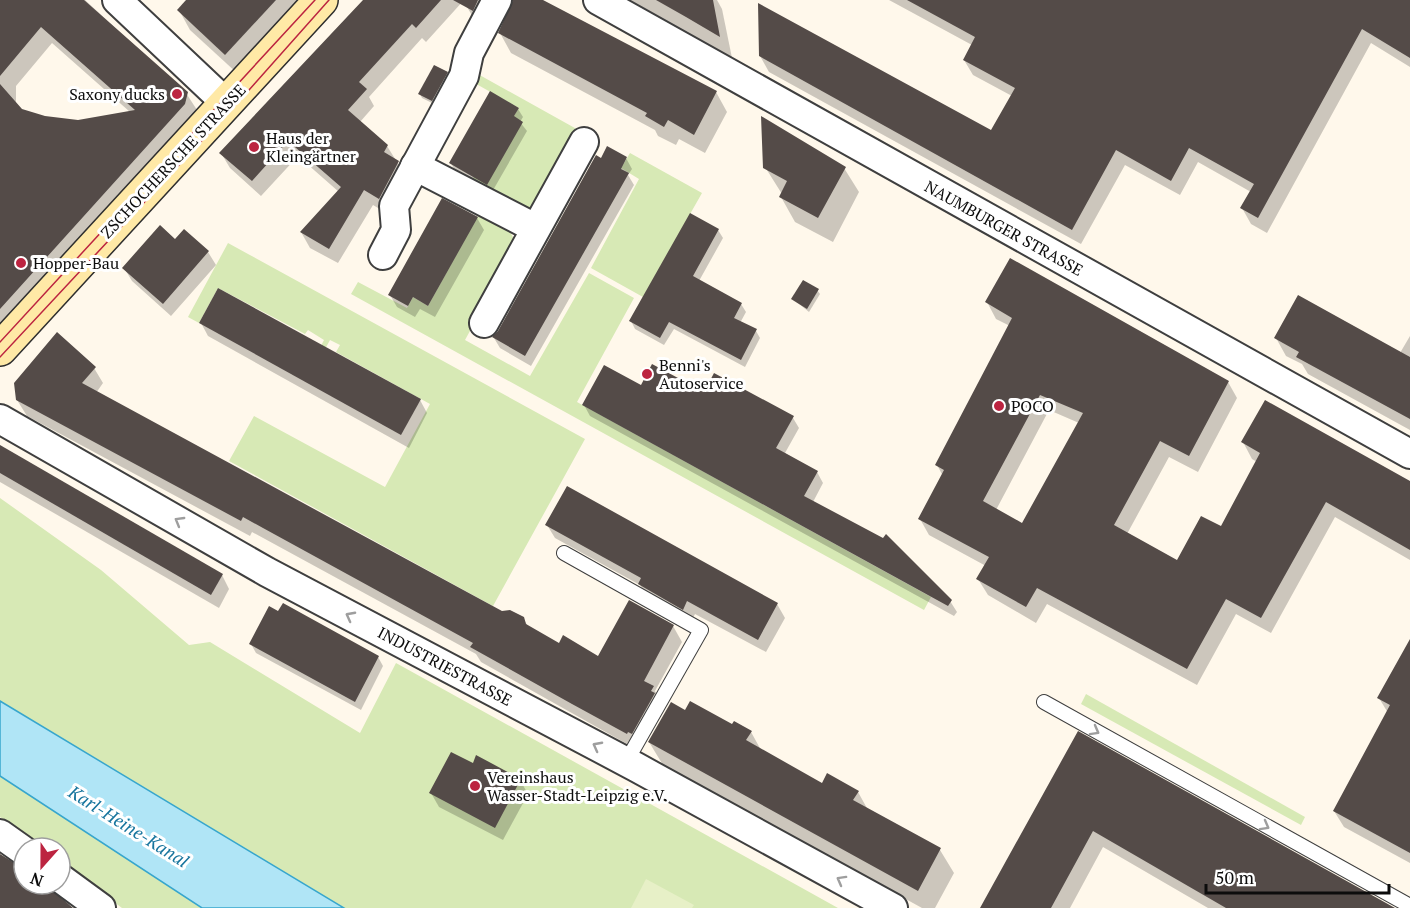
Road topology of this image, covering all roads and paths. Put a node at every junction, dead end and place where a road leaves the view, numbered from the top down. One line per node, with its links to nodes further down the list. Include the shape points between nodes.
1 (117, 0): 5 (street)
2 (321, 0): 5 (main road, ZSCHOCHERSCHE STRASSE)
3 (497, 0): 7 (street, via 469,53 464,76)
4 (598, 0): 13 (street, NAUMBURGER STRASSE)
5 (226, 103): 11 (main road, ZSCHOCHERSCHE STRASSE)
6 (584, 142): 8 (street)
7 (415, 166): 8 (street); 9 (street, via 394,206 396,230)
8 (535, 228): 10 (street)
9 (383, 255)
10 (484, 323)
11 (0, 349)
12 (0, 419): 16 (street, INDUSTRIESTRASSE, one-way to 12, via 267,572)
13 (1410, 454)
14 (564, 553): 16 (lane, via 701,630)
15 (1044, 702): 18 (lane, one-way to 18)
16 (626, 762): 20 (street, INDUSTRIESTRASSE, one-way to 16)
17 (72, 887): 19 (street)
18 (1410, 906)
19 (101, 908)
20 (893, 908)

